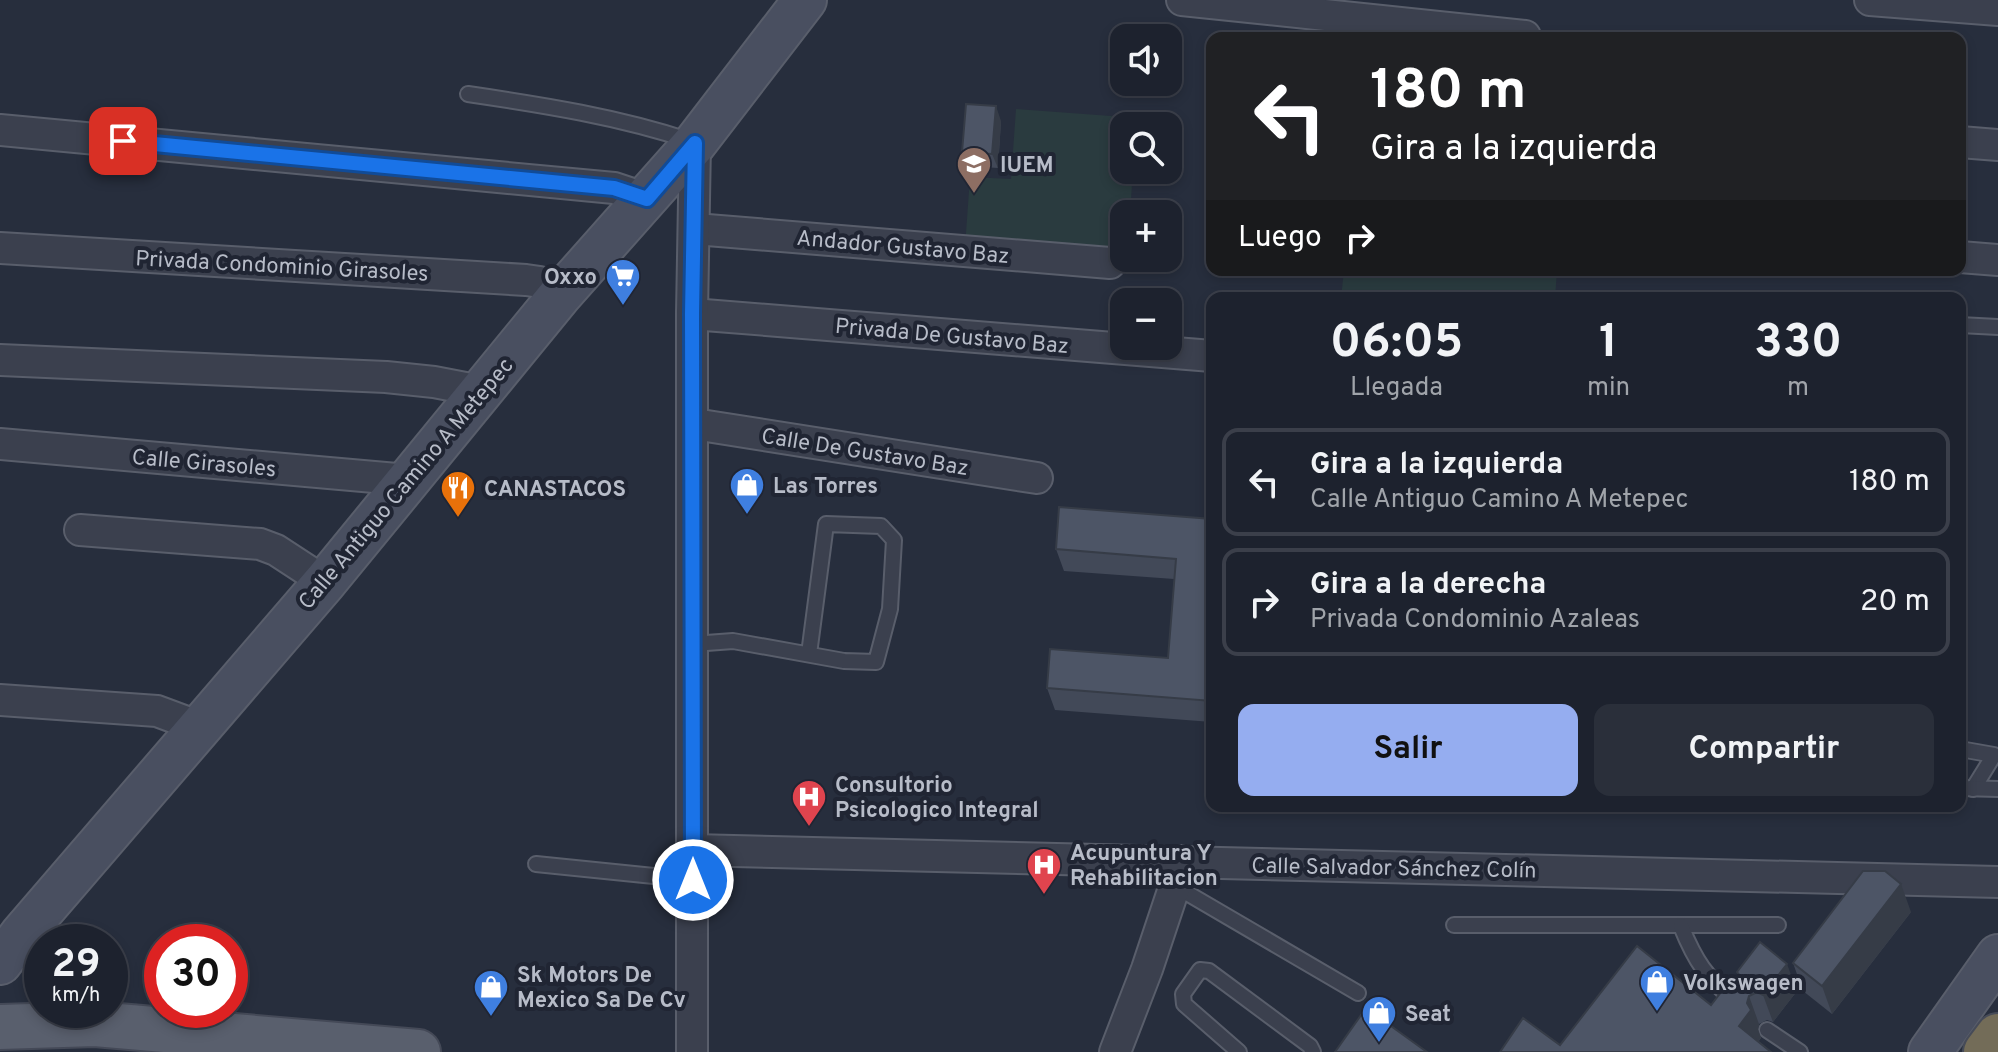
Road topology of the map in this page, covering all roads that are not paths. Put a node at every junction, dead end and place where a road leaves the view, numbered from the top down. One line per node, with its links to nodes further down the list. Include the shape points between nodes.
1 (805, 0): 9 (street, Calle Antiguo Camino A Metepec)
2 (1182, 0): 5 (street)
3 (1870, 0): 4 (street)
4 (1998, 10)
5 (1487, 32)
6 (468, 94): 9 (lane, via 551,107)
7 (0, 130): 11 (street, via 614,188)
8 (1966, 142): 10 (street)
9 (695, 143): 11 (street, Calle Antiguo Camino A Metepec); 12 (street)
10 (1998, 145)
11 (647, 199): 17 (street, Calle Antiguo Camino A Metepec)
12 (695, 229): 16 (street, Andador Gustavo Baz); 18 (street)
13 (0, 248): 17 (street, Privada Condominio Girasoles, via 526,280)
14 (1966, 257): 15 (street)
15 (1998, 260)
16 (1110, 263)
17 (561, 294): 23 (street, Calle Antiguo Camino A Metepec)
18 (692, 314): 21 (street, Privada De Gustavo Baz); 24 (street)
19 (1966, 325): 20 (lane)
20 (1998, 327)
21 (1206, 356)
22 (0, 360): 23 (street, via 386,377)
23 (481, 391): 27 (street, Calle Antiguo Camino A Metepec)
24 (694, 424): 26 (street, Calle De Gustavo Baz); 30 (street)
25 (0, 444): 27 (street, Calle Girasoles)
26 (1037, 478)
27 (408, 480): 29 (street, Calle Antiguo Camino A Metepec)
28 (80, 530): 29 (street, via 260,544)
29 (325, 582): 33 (street, Calle Antiguo Camino A Metepec)
30 (693, 644): 31 (lane, via 733,641); 38 (street)
31 (809, 654): 31 (lane, via 876,662 890,609 894,540 881,526 826,524)
32 (0, 700): 33 (street, via 157,711)
33 (200, 727): 44 (street, Calle Antiguo Camino A Metepec)
34 (1966, 750): 35 (lane, via 1994,755)
35 (1967, 788): 36 (lane)
36 (1998, 789)
37 (536, 864): 38 (lane)
38 (693, 865): 39 (street, Calle Salvador Sánchez Colín); 52 (street)
39 (1179, 874): 40 (street, Calle Salvador Sánchez Colín); 46 (lane); 53 (street)
40 (1998, 882)
41 (1454, 925): 43 (lane)
42 (1778, 925): 43 (lane)
43 (1681, 926): 47 (lane, via 1696,961)
44 (7, 942)
45 (1998, 956): 57 (street)
46 (1358, 993)
47 (1741, 1007)
48 (0, 1027): 51 (main road, via 95,1024)
49 (1767, 1030): 56 (lane)
50 (1998, 1036): 58 (highway)
51 (418, 1052)
52 (692, 1052)
53 (1115, 1052)
54 (1239, 1052): 55 (lane, via 1184,1004 1183,994 1200,970 1209,971)
55 (1313, 1052)
56 (1800, 1052)
57 (1930, 1052)
58 (1986, 1052)

